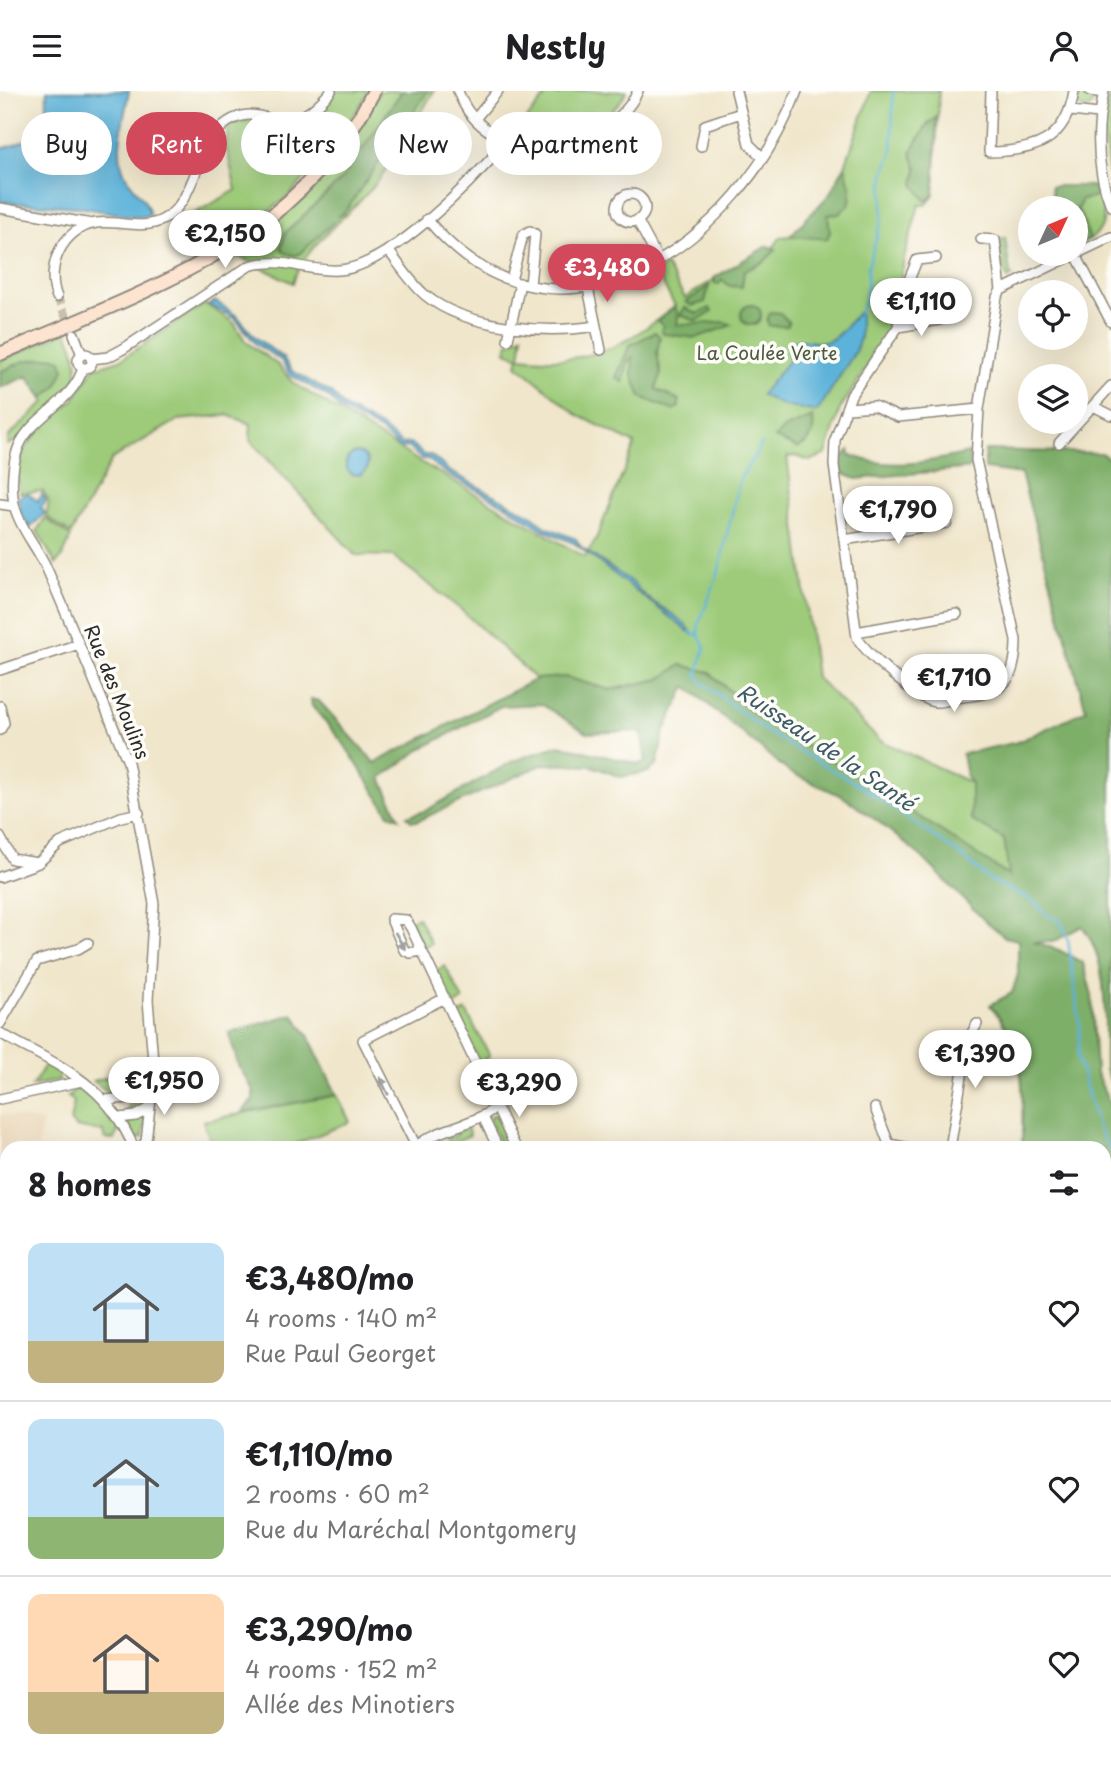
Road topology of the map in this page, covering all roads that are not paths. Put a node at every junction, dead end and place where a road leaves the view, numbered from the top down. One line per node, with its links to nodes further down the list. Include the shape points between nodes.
1 (331, 91): 25 (street, via 312,113 299,120 247,116 223,125 181,202 161,221)
2 (374, 91): 48 (main road, via 327,163 298,195 232,247)
3 (458, 91): 16 (street)
4 (498, 91): 16 (street)
5 (638, 91): 13 (street)
6 (736, 91): 14 (street)
7 (797, 91): 19 (street)
8 (991, 91): 12 (street, via 989,152 1037,146)
9 (1074, 91): 12 (street)
10 (1090, 91): 11 (street)
11 (1103, 92): 15 (street)
12 (1071, 111): 15 (street)
13 (622, 112)
14 (741, 113): 18 (street, via 705,125); 19 (street, via 749,144)
15 (1099, 114): 21 (street, via 1100,166)
16 (475, 119): 17 (street)
17 (486, 127)
18 (701, 146)
19 (763, 158): 32 (street, via 716,216)
20 (486, 161): 23 (street)
21 (1111, 206)
22 (0, 208): 25 (street)
23 (427, 219): 30 (street); 35 (street, via 463,254)
24 (637, 220): 32 (street)
25 (92, 224): 39 (street, via 71,237 57,254 52,276)
26 (1111, 226): 27 (street)
27 (1111, 238): 29 (street)
28 (981, 239): 38 (street, via 995,240)
29 (1088, 249)
30 (387, 250): 42 (street, via 427,297 472,317); 49 (street, via 340,270 267,261 248,267 123,349 108,357)
31 (936, 258): 44 (street, via 917,260)
32 (659, 261): 37 (street, via 627,278)
33 (1052, 266): 38 (street)
34 (1082, 266): 41 (street)
35 (515, 281): 36 (street); 36 (street, via 523,235 530,231 536,245); 42 (street)
36 (530, 285): 37 (street)
37 (588, 288): 43 (street)
38 (1001, 290): 53 (street)
39 (57, 297)
40 (939, 320): 44 (street)
41 (1111, 322)
42 (510, 326): 43 (street, via 543,330); 46 (street)
43 (596, 326): 47 (street)
44 (898, 327): 52 (street)
45 (74, 334): 49 (street)
46 (508, 340)
47 (601, 350)
48 (0, 354)
49 (86, 357): 57 (street, Rue des Moulins, via 78,361 83,368 75,388 22,439 14,463)
50 (1111, 386): 51 (street)
51 (1093, 406): 54 (street); 55 (street)
52 (848, 408): 53 (street, via 874,406 898,417); 59 (street, via 836,434 834,464)
53 (979, 409): 61 (street, via 978,475 1016,640 1006,681 991,694 935,702 873,657)
54 (1111, 415)
55 (1059, 443)
56 (0, 504): 57 (street)
57 (14, 506): 62 (street, Rue des Moulins, via 42,556)
58 (947, 523): 59 (street)
59 (844, 540): 61 (street)
60 (957, 614): 61 (street)
61 (856, 632)
62 (79, 644): 63 (street); 66 (street, Rue des Moulins, via 128,762)
63 (0, 670)
64 (0, 706): 65 (street, via 4,723)
65 (0, 730)
66 (139, 813): 68 (street, via 60,843); 77 (street, Rue des Moulins, via 154,904 148,1000)
67 (0, 837): 68 (street, via 12,859)
68 (38, 863): 69 (street)
69 (0, 877)
70 (88, 943): 73 (street, via 37,961)
71 (421, 951): 72 (street)
72 (443, 999): 86 (street); 92 (street, one-way to 72, via 362,1040)
73 (0, 1024)
74 (977, 1024): 97 (street, via 968,1040)
75 (0, 1033): 76 (street)
76 (65, 1071): 78 (street); 79 (street)
77 (154, 1073): 80 (street); 81 (street, Rue des Moulins)
78 (82, 1081): 79 (street); 84 (street)
79 (62, 1086): 83 (street)
80 (139, 1091): 81 (street); 82 (street)
81 (151, 1096): 85 (street, Rue des Moulins)
82 (129, 1098): 84 (street); 88 (street)
83 (0, 1099)
84 (106, 1100): 88 (street)
85 (150, 1108): 88 (street, via 136,1117); 91 (street, Rue des Moulins)
86 (495, 1108): 89 (street); 95 (street)
87 (875, 1108): 96 (street)
88 (119, 1117): 90 (street)
89 (483, 1117): 93 (street); 94 (street)
90 (131, 1141)
91 (146, 1141)
92 (412, 1141)
93 (426, 1141)
94 (495, 1141)
95 (512, 1141)
96 (888, 1141)
97 (951, 1141)

